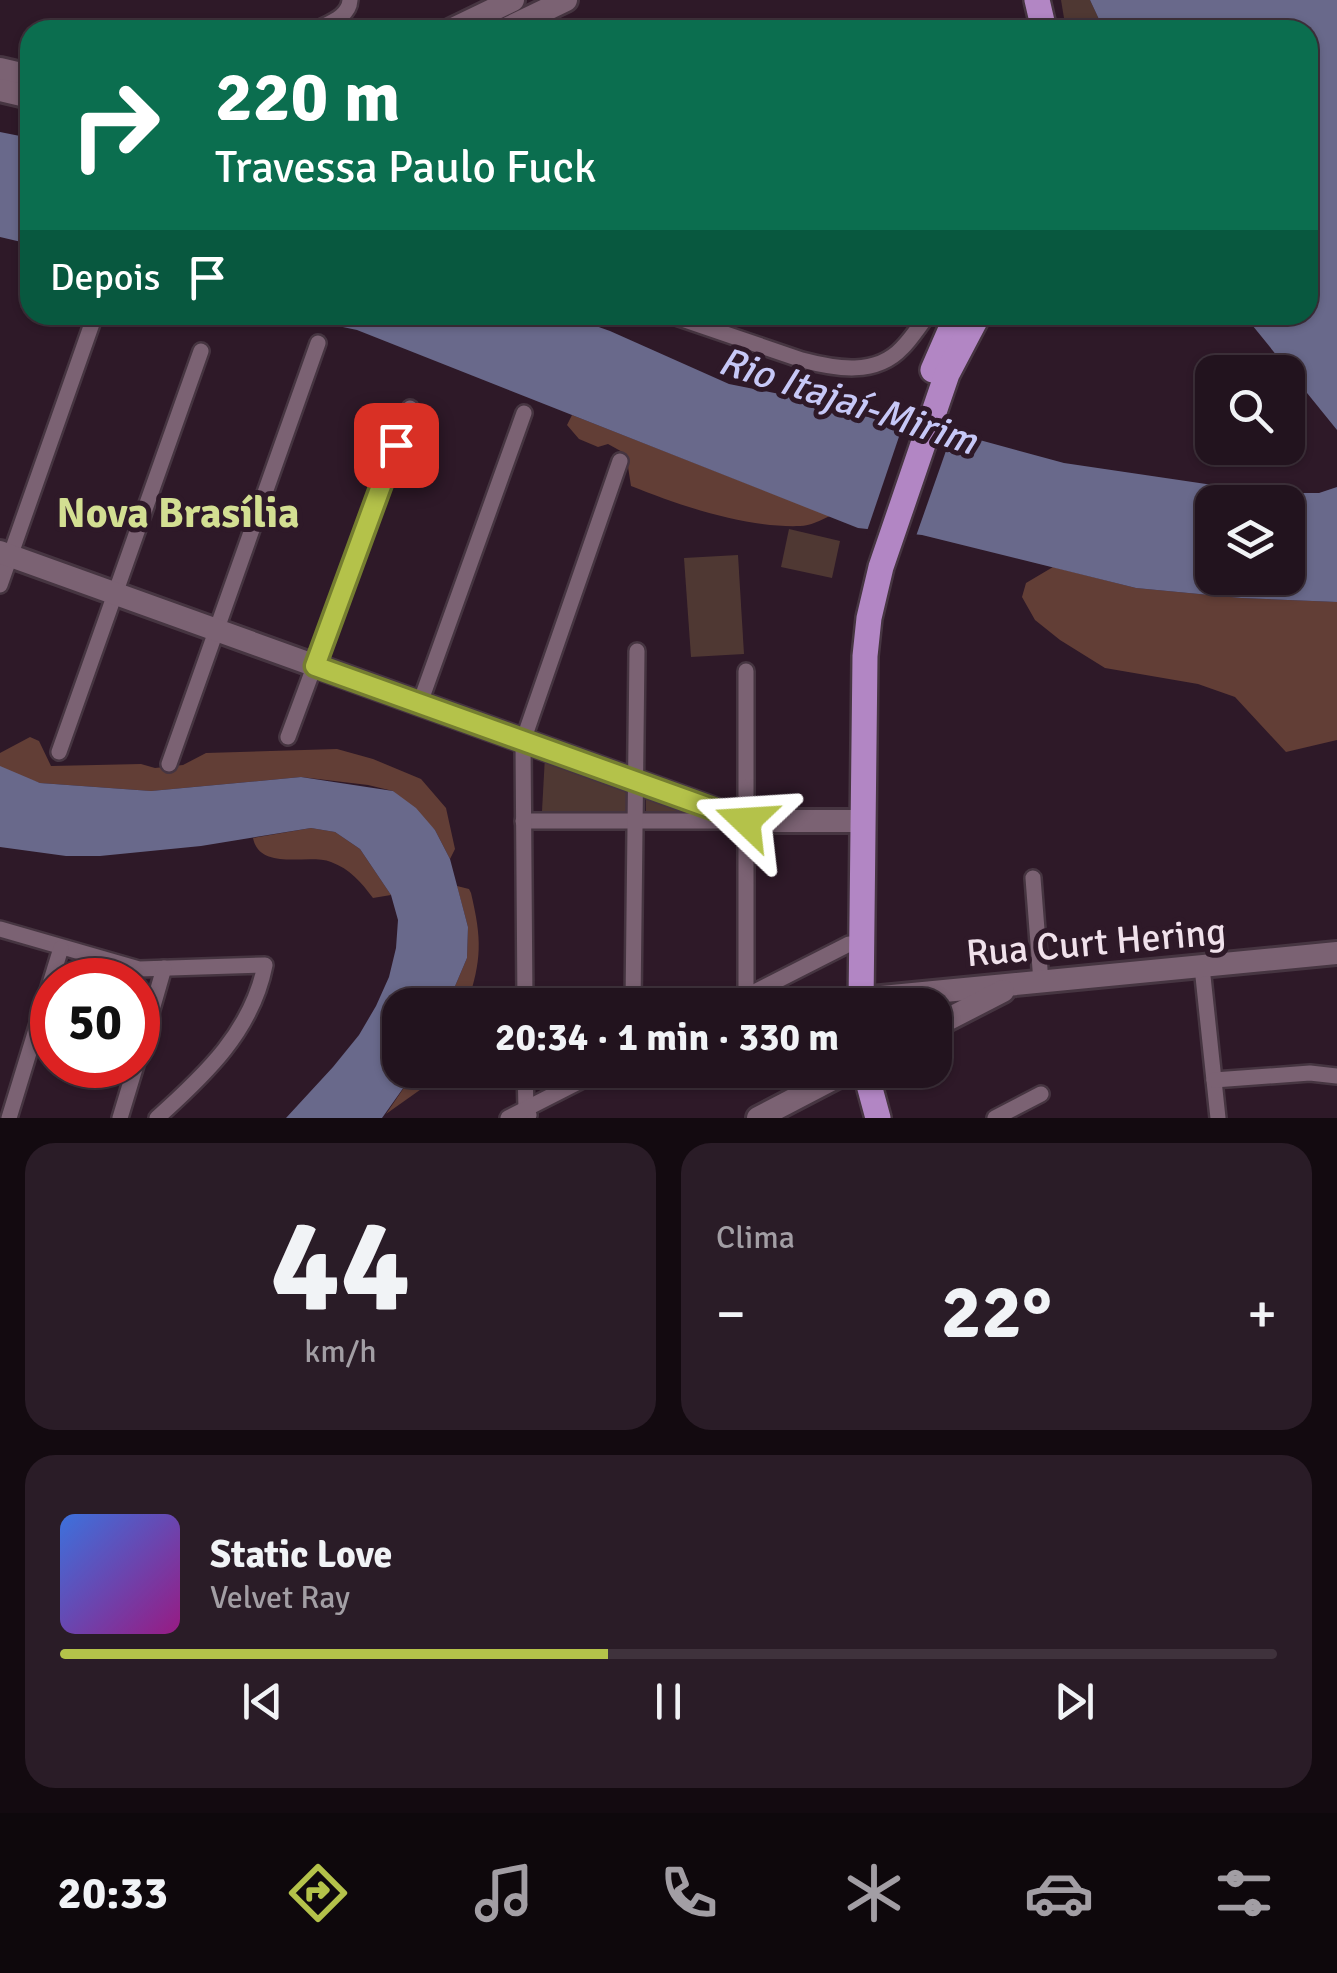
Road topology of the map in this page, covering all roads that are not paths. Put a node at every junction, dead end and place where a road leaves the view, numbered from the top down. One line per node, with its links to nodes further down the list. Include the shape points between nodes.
1 (350, 0): 4 (street)
2 (512, 0): 5 (main road)
3 (566, 0): 6 (main road)
4 (335, 20)
5 (471, 20)
6 (525, 20)
7 (91, 325): 18 (street)
8 (699, 325): 9 (street, via 822,366 851,368 888,360)
9 (920, 325)
10 (954, 325): 14 (main road)
11 (971, 325): 14 (main road)
12 (318, 343): 21 (street)
13 (201, 351): 20 (street)
14 (940, 371): 34 (main road, via 874,564)
15 (410, 408): 23 (street)
16 (524, 413): 25 (street)
17 (620, 461): 27 (street)
18 (5, 554): 19 (street); 20 (main road)
19 (0, 584)
20 (115, 594): 21 (main road); 28 (street)
21 (216, 630): 23 (main road); 29 (street)
22 (638, 652): 30 (street)
23 (315, 666): 25 (main road); 26 (street)
24 (746, 672): 33 (street)
25 (420, 704): 27 (main road)
26 (288, 737)
27 (524, 741): 30 (main road); 31 (street)
28 (59, 752)
29 (169, 764)
30 (636, 781): 32 (street); 33 (main road)
31 (523, 820): 32 (street); 45 (street)
32 (636, 821): 33 (street); 46 (street)
33 (746, 821): 34 (main road); 47 (street)
34 (857, 821): 37 (main road); 50 (main road)
35 (1033, 878): 43 (street)
36 (0, 929): 38 (street)
37 (849, 944): 48 (street); 49 (main road)
38 (61, 948): 41 (street, via 139,969); 63 (street)
39 (1337, 954): 40 (main road, Rua Curt Hering)
40 (1202, 966): 43 (main road, Rua Curt Hering); 54 (street)
41 (164, 968): 42 (street); 65 (street, via 265,965 248,1018 228,1048)
42 (160, 981)
43 (1041, 982): 44 (main road, Rua Curt Hering)
44 (1015, 984): 51 (main road, Rua Curt Hering); 52 (main road)
45 (525, 988)
46 (634, 988)
47 (746, 988)
48 (762, 988)
49 (855, 988)
50 (857, 988)
51 (952, 992)
52 (952, 1017)
53 (1337, 1076): 54 (street)
54 (1214, 1080): 71 (street)
55 (129, 1088): 64 (street)
56 (526, 1088): 62 (street)
57 (572, 1088): 62 (street)
58 (816, 1088): 67 (main road)
59 (856, 1088): 68 (main road)
60 (870, 1088): 69 (main road)
61 (1041, 1094): 70 (street)
62 (528, 1114): 66 (street)
63 (9, 1118)
64 (120, 1118)
65 (156, 1118)
66 (508, 1118)
67 (758, 1118)
68 (864, 1118)
69 (878, 1118)
70 (995, 1118)
71 (1218, 1118)

